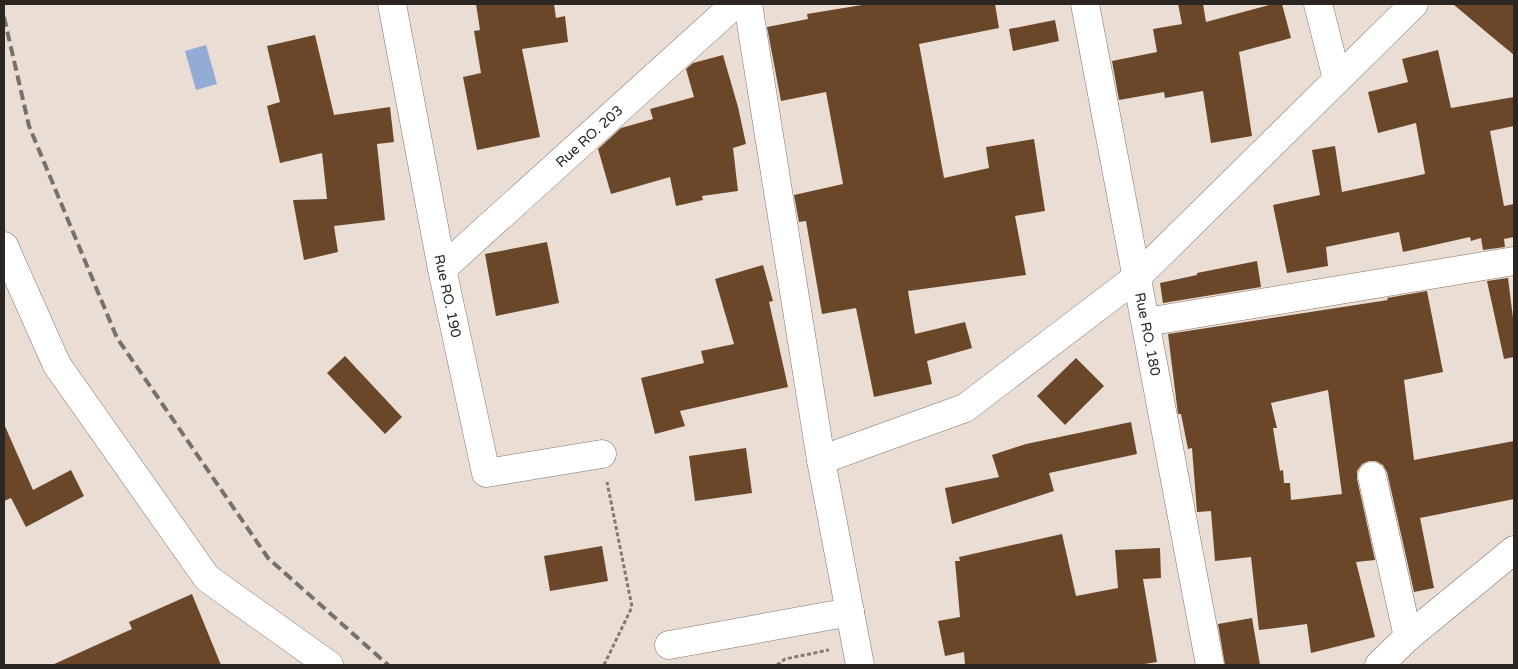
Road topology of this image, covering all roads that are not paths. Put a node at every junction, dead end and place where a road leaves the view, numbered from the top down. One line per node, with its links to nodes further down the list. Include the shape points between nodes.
1 (392, 4): 10 (street, Rue RO. 190)
2 (735, 4): 10 (street, Rue RO. 203)
3 (748, 4): 14 (street)
4 (1085, 4): 11 (street, Rue RO. 180)
5 (1318, 4): 7 (street)
6 (1414, 4): 7 (street)
7 (1337, 79): 11 (street)
8 (4, 246): 21 (street, via 57,365 207,578)
9 (1514, 261): 12 (street)
10 (442, 269): 13 (street, Rue RO. 190, via 486,473)
11 (1137, 277): 12 (street, Rue RO. 180); 14 (street, via 965,408)
12 (1146, 322): 22 (street, Rue RO. 180)
13 (602, 454)
14 (821, 460): 17 (street)
15 (1372, 476): 18 (street)
16 (1514, 550): 18 (street)
17 (850, 612): 19 (street); 20 (street)
18 (1408, 637): 23 (street)
19 (669, 644)
20 (858, 655)
21 (329, 665)
22 (1210, 665)
23 (1379, 665)

